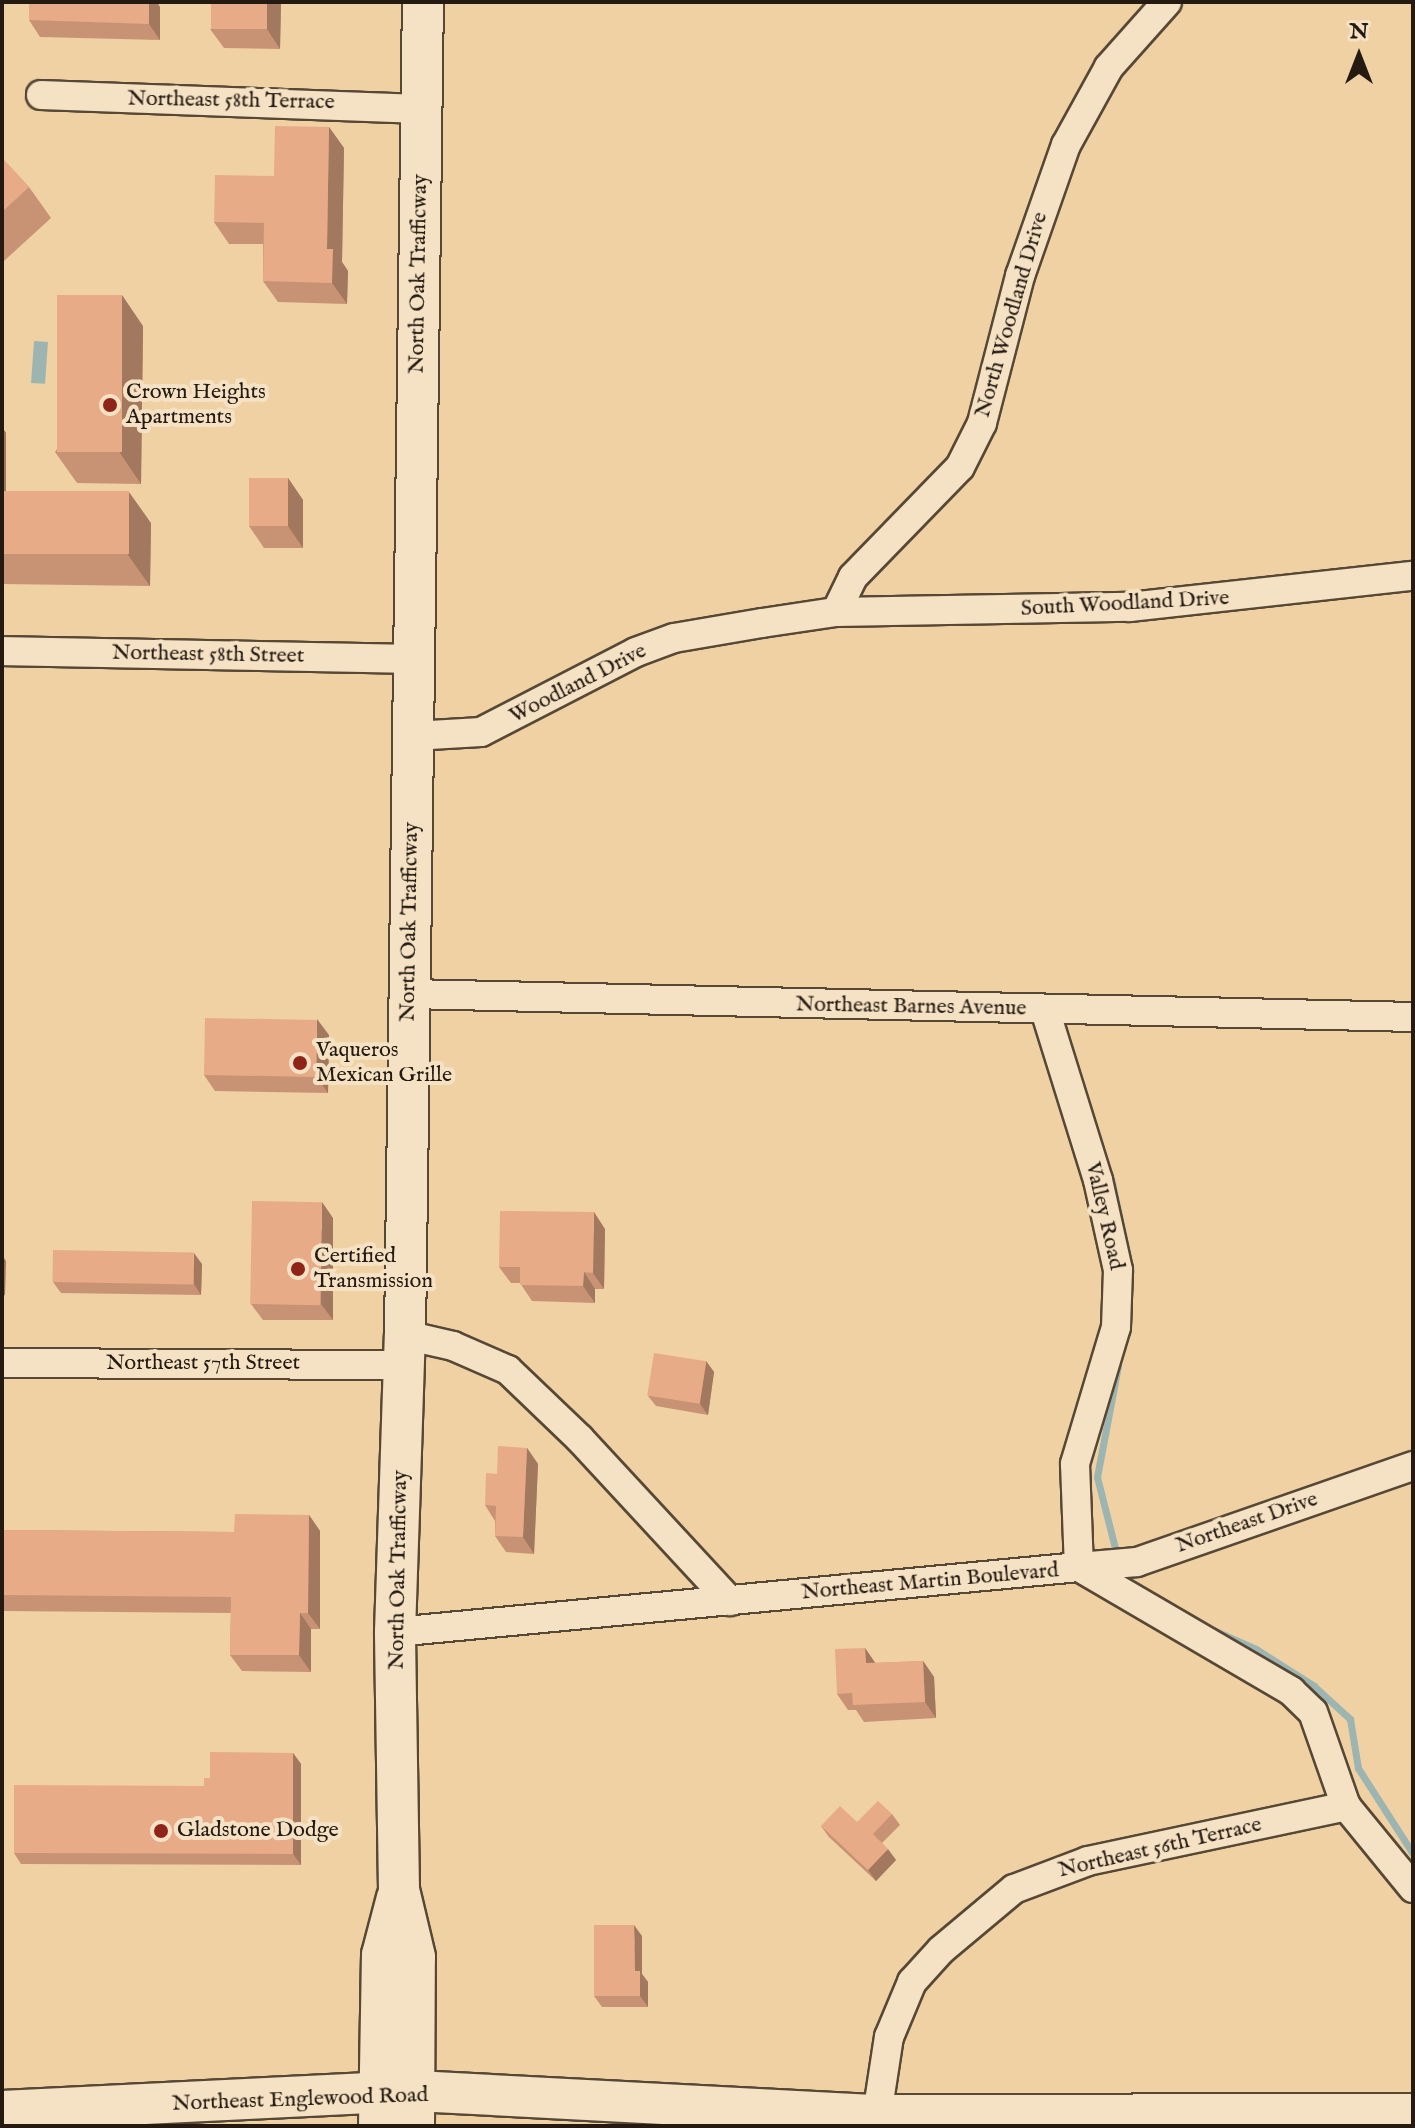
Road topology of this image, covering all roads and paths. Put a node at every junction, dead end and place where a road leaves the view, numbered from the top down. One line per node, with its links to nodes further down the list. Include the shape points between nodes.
1 (423, 2): 4 (main road, North Oak Trafficway)
2 (1167, 2): 6 (street, North Woodland Drive, via 1109,67 1066,145 1020,276 982,423 960,467 853,577)
3 (41, 95): 4 (street, Northeast 58th Terrace)
4 (421, 109): 8 (main road, North Oak Trafficway)
5 (1413, 576): 6 (street, South Woodland Drive, via 1130,607)
6 (836, 612): 9 (street, Woodland Drive, via 674,638 636,652 481,732)
7 (2, 651): 8 (street, Northeast 58th Street)
8 (415, 659): 9 (main road, North Oak Trafficway)
9 (413, 736): 10 (main road, North Oak Trafficway)
10 (409, 994): 11 (street, Northeast Barnes Avenue); 13 (main road, North Oak Trafficway)
11 (1045, 1010): 12 (street, Northeast Barnes Avenue); 16 (street, Valley Road, via 1098,1180 1118,1270 1116,1327 1075,1464)
12 (1413, 1017)
13 (404, 1350): 14 (street, Northeast 57th Street); 17 (street, via 453,1346 508,1370 580,1439); 18 (main road, North Oak Trafficway)
14 (2, 1363)
15 (1413, 1466): 16 (street, Northeast Drive, via 1137,1562)
16 (1079, 1567): 17 (street, Northeast Martin Boulevard); 19 (street, Northeast Martin Boulevard, via 1291,1691 1313,1712)
17 (730, 1601): 18 (street, Northeast Martin Boulevard)
18 (395, 1632): 21 (main road, North Oak Trafficway, via 399,1890 382,1955)
19 (1346, 1806): 20 (street, Northeast Martin Boulevard); 24 (street, Northeast 56th Terrace, via 1088,1861 1014,1889 941,1950 912,1982 889,2037)
20 (1413, 1888)
21 (397, 2109): 22 (main road, Northeast Englewood Road); 24 (main road, Northeast Englewood Road)
22 (2, 2111)
23 (1413, 2114): 25 (main road, Northeast Englewood Road)
24 (877, 2115): 25 (main road, Northeast Englewood Road)
25 (1319, 2121)

